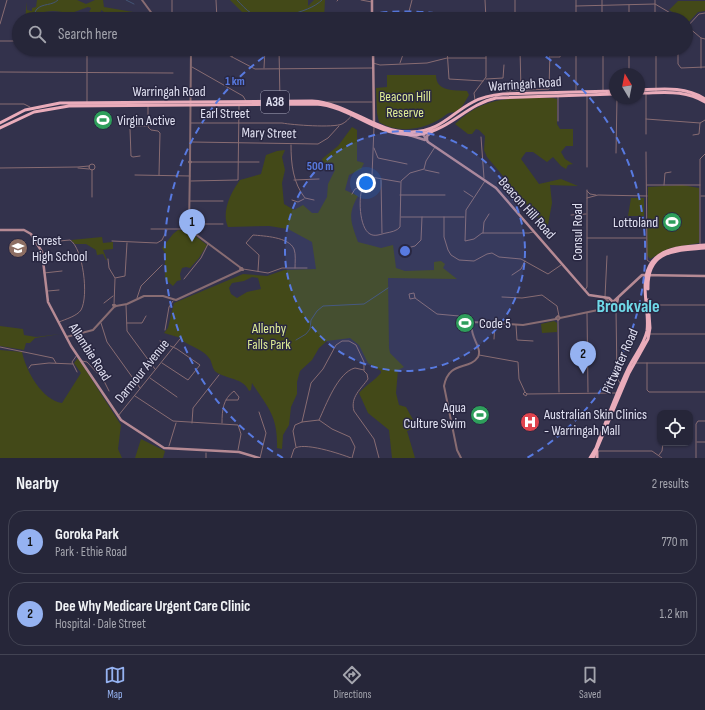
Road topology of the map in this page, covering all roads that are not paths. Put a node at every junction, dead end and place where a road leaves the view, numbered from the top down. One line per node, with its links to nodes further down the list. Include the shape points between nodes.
1 (7, 0): 31 (street)
2 (142, 0): 17 (street)
3 (172, 0): 18 (street)
4 (216, 0): 19 (street)
5 (361, 0): 12 (street)
6 (412, 0): 21 (street)
7 (485, 0): 22 (street)
8 (514, 0): 23 (street)
9 (576, 0): 16 (street)
10 (602, 0): 15 (street)
11 (655, 0): 14 (street)
12 (372, 1): 20 (main road)
13 (629, 4): 14 (street); 15 (street); 26 (street)
14 (655, 4): 27 (street); 28 (street)
15 (602, 5): 16 (street); 25 (street)
16 (576, 6): 24 (street)
17 (152, 12)
18 (172, 12)
19 (217, 12)
20 (372, 12)
21 (409, 12)
22 (486, 12)
23 (515, 12)
24 (576, 12)
25 (602, 12)
26 (629, 12)
27 (655, 12)
28 (669, 12)
29 (705, 13): 30 (street)
30 (693, 21)
31 (0, 23)
32 (693, 32): 33 (street)
33 (701, 38): 34 (street); 61 (street)
34 (705, 39)
35 (0, 41): 36 (street)
36 (12, 41)
37 (87, 56): 65 (street)
38 (191, 56): 57 (street)
39 (265, 56): 62 (street)
40 (279, 56): 63 (street)
41 (373, 56): 54 (main road)
42 (403, 56): 55 (street)
43 (520, 56): 69 (street)
44 (560, 56): 51 (street)
45 (576, 56): 74 (street)
46 (603, 56): 77 (street)
47 (629, 56): 60 (street)
48 (656, 56): 73 (street)
49 (678, 56): 61 (street, via 681,68)
50 (232, 57): 62 (street, via 253,68)
51 (550, 57): 72 (street, Warringah Road, via 549,88)
52 (448, 58): 53 (street); 55 (street, via 427,63); 68 (street, via 449,79)
53 (486, 58): 67 (street)
54 (373, 63): 55 (street); 59 (main road)
55 (400, 64)
56 (504, 65): 67 (street, via 503,78)
57 (191, 67): 82 (street, via 243,96); 90 (street)
58 (705, 67): 61 (street)
59 (373, 68): 63 (street); 85 (main road)
60 (629, 68)
61 (701, 68)
62 (264, 69): 63 (street)
63 (279, 69): 83 (street)
64 (0, 72): 65 (street)
65 (87, 73): 66 (street); 81 (street)
66 (172, 73)
67 (485, 79): 68 (street)
68 (483, 81): 86 (street, via 474,93)
69 (521, 90): 71 (street, Warringah Road); 72 (street, Warringah Road)
70 (645, 90): 73 (highway)
71 (507, 91)
72 (541, 91): 74 (highway, Warringah Road / A38); 86 (highway, Warringah Road / A38, via 502,94)
73 (656, 91): 78 (highway); 80 (highway, via 684,93)
74 (576, 92): 76 (highway, Warringah Road / A38)
75 (609, 92): 77 (highway, Warringah Road / A38)
76 (587, 93): 77 (highway, Warringah Road / A38); 79 (highway, Warringah Road / A38); 129 (street)
77 (603, 93)
78 (646, 93): 96 (street)
79 (558, 95): 86 (highway, Warringah Road / A38, via 507,97); 98 (street)
80 (703, 98): 87 (highway)
81 (87, 102): 90 (highway, Warringah Road / A38); 94 (highway, Warringah Road / A38, via 56,103)
82 (246, 102): 83 (highway, Warringah Road / A38); 90 (highway, Warringah Road / A38)
83 (280, 102): 84 (highway, Warringah Road / A38)
84 (326, 102): 85 (street); 104 (highway, Warringah Road / A38, via 342,107)
85 (375, 102): 104 (main road)
86 (476, 102): 107 (highway, Warringah Road / A38, via 447,124); 108 (highway, Warringah Road / A38, via 445,122)
87 (705, 102)
88 (0, 104): 89 (street)
89 (26, 104): 94 (street); 94 (street)
90 (191, 104): 92 (highway, Warringah Road / A38); 93 (highway, Warringah Road / A38); 100 (street)
91 (617, 104): 120 (street)
92 (148, 105): 105 (street); 106 (highway, Warringah Road / A38, via 51,108 19,117)
93 (239, 105): 95 (highway, Warringah Road / A38, via 322,105); 101 (street)
94 (30, 109): 99 (highway, Warringah Road / A38)
95 (352, 115): 103 (street); 104 (highway, Warringah Road / A38)
96 (646, 119): 102 (street); 109 (street)
97 (705, 120): 102 (street)
98 (558, 121)
99 (0, 123)
100 (190, 123): 101 (street, Earl Street); 114 (street)
101 (239, 123): 103 (street, Earl Street); 115 (street)
102 (700, 123): 111 (street, via 699,134)
103 (339, 125): 116 (street, Mary Street, via 328,138 318,144)
104 (374, 125): 108 (highway, Warringah Road / A38, via 403,132); 110 (highway, Warringah Road / A38); 117 (street)
105 (148, 126): 122 (street, via 133,126 130,129 131,156); 137 (street, via 149,129 160,133)
106 (0, 128)
107 (432, 131): 108 (highway, Warringah Road / A38); 113 (main road)
108 (423, 132): 110 (highway, Warringah Road / A38); 113 (main road, Beacon Hill Road)
109 (646, 134)
110 (408, 135): 113 (main road, Warringah Road)
111 (692, 135)
112 (481, 137): 143 (street)
113 (426, 141): 118 (main road, Beacon Hill Road)
114 (190, 142): 115 (street, Mary Street); 123 (street)
115 (239, 142): 116 (street, Mary Street); 124 (street)
116 (291, 144): 141 (street)
117 (373, 147): 126 (street, via 378,158); 139 (street)
118 (435, 147): 133 (street, via 426,160); 143 (main road, Beacon Hill Road)
119 (646, 152): 146 (street)
120 (616, 153)
121 (705, 154): 148 (street, via 700,159)
122 (140, 156)
123 (190, 162): 124 (street); 138 (street)
124 (239, 162): 125 (street); 144 (street, via 236,181)
125 (259, 162)
126 (407, 164)
127 (89, 166): 128 (street); 131 (street); 132 (street, via 92,164 95,167)
128 (78, 167): 130 (street); 131 (street)
129 (587, 167)
130 (0, 168)
131 (89, 169): 132 (street)
132 (92, 170): 158 (street)
133 (424, 170): 135 (street); 145 (street, via 410,173)
134 (671, 172): 147 (street, via 664,174)
135 (439, 173)
136 (135, 175): 137 (street)
137 (159, 175): 138 (street)
138 (190, 176): 144 (street)
139 (371, 177): 142 (street); 149 (street)
140 (319, 179): 141 (street)
141 (294, 180): 160 (street)
142 (381, 180): 145 (street); 181 (street)
143 (485, 180): 159 (street); 179 (main road, Beacon Hill Road, via 496,188)
144 (190, 181): 164 (street)
145 (400, 182): 152 (street)
146 (647, 185): 147 (street); 155 (street)
147 (664, 185): 148 (street)
148 (700, 185): 156 (street)
149 (363, 186): 151 (street); 181 (street, via 363,224 370,234)
150 (464, 191): 159 (street)
151 (352, 194)
152 (400, 195): 153 (street); 169 (street)
153 (445, 195)
154 (598, 195): 155 (street); 161 (street); 161 (street, Consul Road, via 590,194 587,190)
155 (647, 196): 183 (street)
156 (700, 196): 157 (street); 189 (street)
157 (705, 196)
158 (92, 197)
159 (474, 197): 172 (street, via 466,209)
160 (304, 198): 162 (street, via 298,202); 163 (street)
161 (587, 198): 167 (street, Consul Road)
162 (292, 200)
163 (314, 200)
164 (190, 201): 165 (street); 173 (street)
165 (223, 201)
166 (489, 214): 180 (street, via 484,222)
167 (587, 214): 168 (street); 182 (street, Consul Road)
168 (571, 215)
169 (400, 217): 170 (street); 181 (street, via 400,228)
170 (422, 217): 171 (street); 190 (street, via 421,240 415,246)
171 (444, 217): 172 (street); 193 (street, via 444,237 448,252 460,261 474,261 489,253 499,257 518,257)
172 (465, 217): 180 (street, via 466,238 474,239)
173 (190, 224): 174 (street); 176 (street)
174 (223, 224)
175 (151, 229): 178 (street)
176 (189, 229): 178 (street); 187 (street)
177 (1, 230): 186 (main road, Allambie Road, via 27,230)
178 (167, 230): 185 (street, via 159,242)
179 (533, 231): 180 (street); 194 (main road, Beacon Hill Road)
180 (483, 233)
181 (382, 234)
182 (587, 238): 183 (street); 210 (street, Consul Road)
183 (646, 238): 195 (street, via 647,256)
184 (112, 241): 185 (street)
185 (127, 242): 206 (street, via 125,276)
186 (37, 243): 202 (main road, Allambie Road, via 42,252); 230 (street, via 70,240 76,246 84,277 83,304 78,313)
187 (208, 244): 199 (street); 207 (street, via 201,258)
188 (705, 246): 189 (highway)
189 (700, 247): 195 (highway, via 670,250 660,254)
190 (407, 248)
191 (606, 256): 214 (street)
192 (108, 259): 206 (street, via 109,268)
193 (525, 260): 194 (street, via 548,274); 203 (street, via 521,269)
194 (562, 264): 210 (main road, Beacon Hill Road)
195 (652, 264): 204 (highway, Pittwater Road)
196 (162, 265): 217 (street, via 141,286)
197 (295, 268): 198 (street); 201 (street, via 280,268 268,273); 201 (street, via 292,246 278,238 253,235 246,243 260,254)
198 (307, 268)
199 (241, 269): 201 (street); 218 (street)
200 (62, 271): 202 (street)
201 (258, 271)
202 (44, 273): 209 (main road, Allambie Road)
203 (512, 275)
204 (647, 276): 205 (main road); 216 (main road, via 640,276); 225 (highway, Pittwater Road); 237 (highway, Pittwater Road)
205 (705, 276)
206 (115, 278): 211 (street)
207 (184, 279)
208 (59, 290): 209 (street)
209 (46, 291): 230 (main road, Allambie Road, via 47,300)
210 (585, 291): 214 (main road, Beacon Hill Road, via 589,295)
211 (114, 295): 220 (street); 223 (street)
212 (502, 296): 229 (street, via 519,298 542,295 557,306)
213 (415, 298): 232 (street, via 437,314 470,317)
214 (605, 298): 215 (main road, Beacon Hill Road); 224 (street, via 608,301)
215 (609, 298): 216 (main road, Beacon Hill Road); 219 (main road)
216 (618, 298): 219 (main road); 226 (main road)
217 (138, 299): 218 (street, via 144,296 162,296); 221 (street)
218 (173, 300): 236 (street, via 169,307)
219 (613, 302): 224 (street); 226 (street)
220 (104, 303)
221 (126, 304): 223 (street); 233 (street)
222 (705, 305): 225 (street)
223 (115, 306): 231 (street)
224 (606, 306): 227 (street)
225 (649, 306): 237 (highway, Pittwater Road)
226 (616, 308): 261 (street, via 617,378)
227 (587, 312): 229 (street); 267 (street)
228 (146, 316): 233 (street, via 142,323)
229 (558, 318): 235 (street); 266 (street)
230 (59, 322): 239 (main road, Allambie Road)
231 (100, 322): 239 (street, via 91,331); 262 (street, via 107,342)
232 (473, 322): 234 (street); 247 (street, via 471,333 478,347)
233 (126, 323): 256 (street, via 128,332)
234 (495, 323): 235 (street); 241 (street)
235 (516, 324): 243 (street, via 517,340)
236 (165, 330)
237 (648, 334): 238 (street); 251 (highway, Pittwater Road); 261 (highway, Pittwater Road)
238 (705, 334)
239 (66, 337): 246 (main road, Allambie Road)
240 (180, 339): 245 (street, Darmour Avenue)
241 (494, 339)
242 (160, 341): 245 (street)
243 (533, 342)
244 (0, 347): 250 (street, via 53,358)
245 (174, 347): 249 (street, Darmour Avenue); 249 (street, via 200,365 194,374 187,380)
246 (77, 355): 248 (main road, Allambie Road); 254 (street)
247 (478, 355): 264 (street, via 518,362 519,379); 295 (street, via 474,360 452,370 444,386 457,450)
248 (82, 361): 263 (street, via 87,362 103,379); 274 (main road, Allambie Road)
249 (162, 362): 256 (street, Darmour Avenue)
250 (56, 363): 254 (street); 255 (street, via 31,365)
251 (634, 363): 252 (street); 268 (highway, Pittwater Road)
252 (647, 363): 253 (street); 265 (street, via 649,392)
253 (705, 363)
254 (73, 364): 258 (street)
255 (29, 368)
256 (155, 370): 260 (street, Darmour Avenue)
257 (364, 370): 275 (street, via 355,368 347,372 336,385); 278 (street, via 364,362 356,345 342,341 336,345 323,369 311,383); 294 (street, via 368,378 357,393 353,406 374,438)
258 (77, 372)
259 (219, 375): 279 (street, via 193,408)
260 (149, 377): 262 (street, Darmour Avenue); 271 (street)
261 (621, 384): 268 (highway, Pittwater Road)
262 (140, 388): 270 (street, Darmour Avenue)
263 (109, 391)
264 (525, 392): 269 (street); 269 (street, via 524,395)
265 (705, 392)
266 (559, 393): 267 (street); 269 (street)
267 (588, 393): 268 (street)
268 (619, 393): 288 (highway, Pittwater Road)
269 (527, 394)
270 (135, 396): 274 (street, Darmour Avenue); 277 (street)
271 (177, 397)
272 (226, 400): 272 (street, via 238,400 240,397 234,391); 280 (street)
273 (259, 412): 291 (street, via 266,433)
274 (118, 416): 285 (main road, Allambie Road, via 161,447)
275 (319, 420): 278 (street); 293 (street, via 332,430 350,437 355,447)
276 (705, 421): 281 (street, via 697,422)
277 (176, 422): 279 (street); 285 (street)
278 (302, 422): 284 (street, via 293,428)
279 (192, 423): 280 (street)
280 (222, 424): 287 (street, via 238,425 241,434)
281 (696, 442): 282 (street); 300 (street)
282 (705, 442)
283 (663, 446): 289 (street)
284 (296, 447): 292 (street); 293 (street, via 328,450)
285 (168, 449): 286 (main road, Allambie Road)
286 (207, 451): 287 (main road, Allambie Road); 290 (street)
287 (238, 451): 291 (main road, Allambie Road)
288 (595, 452): 289 (street, via 652,451); 296 (highway); 297 (highway); 298 (main road, Pittwater Road)
289 (659, 456): 299 (street)
290 (206, 458)
291 (260, 458)
292 (291, 458)
293 (352, 458)
294 (379, 458)
295 (461, 458)
296 (590, 458)
297 (593, 458)
298 (597, 458)
299 (662, 458)
300 (696, 458)

